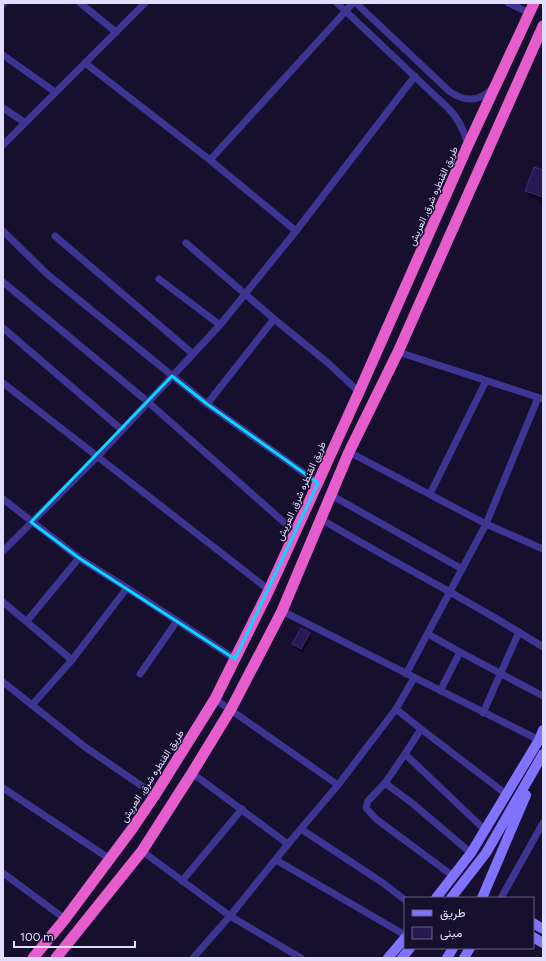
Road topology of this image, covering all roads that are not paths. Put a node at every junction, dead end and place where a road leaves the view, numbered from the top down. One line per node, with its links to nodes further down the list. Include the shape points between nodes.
1 (80, 3): 10 (street)
2 (145, 3): 10 (street)
3 (337, 3): 8 (street)
4 (353, 3): 8 (street)
5 (356, 3): 14 (street, via 456,97 466,100 481,97)
6 (508, 3): 7 (street)
7 (532, 8): 14 (highway, طريق القنطره شرق, العريش)
8 (346, 11): 13 (street); 20 (street)
9 (543, 26): 31 (highway)
10 (116, 32): 12 (street)
11 (3, 55): 15 (street)
12 (85, 63): 15 (street); 20 (street)
13 (415, 76): 19 (street, via 457,117); 21 (street)
14 (496, 84): 19 (highway, طريق القنطره شرق, العريش)
15 (55, 92): 17 (street)
16 (3, 108): 17 (street)
17 (24, 122): 18 (street)
18 (3, 145)
19 (468, 145): 36 (highway, طريق القنطره شرق, العريش)
20 (210, 160): 21 (street)
21 (296, 230): 27 (street)
22 (3, 231): 33 (street, via 47,274)
23 (55, 236): 32 (street)
24 (186, 243): 27 (street)
25 (159, 280): 29 (street)
26 (3, 282): 38 (street)
27 (246, 294): 28 (street); 29 (street)
28 (274, 319): 36 (street); 39 (street)
29 (220, 325): 32 (street)
30 (3, 328): 40 (street)
31 (398, 352): 34 (street); 41 (highway)
32 (193, 354): 33 (street)
33 (172, 376): 38 (street); 39 (street)
34 (486, 381): 37 (street); 44 (street)
35 (3, 383): 42 (street)
36 (359, 392): 43 (highway, طريق القنطره شرق, العريش)
37 (541, 399): 49 (street)
38 (148, 402): 40 (street); 50 (street)
39 (207, 404): 43 (street)
40 (122, 430): 42 (street)
41 (349, 452): 44 (street); 45 (highway)
42 (98, 456): 48 (street); 56 (street)
43 (318, 483): 50 (highway, طريق القنطره شرق, العريش)
44 (430, 494): 49 (street)
45 (331, 495): 47 (highway); 54 (street)
46 (3, 499): 48 (street)
47 (321, 519): 57 (street); 59 (highway)
48 (31, 522): 52 (street); 53 (street)
49 (486, 524): 51 (street); 54 (street)
50 (295, 532): 56 (highway, طريق القنطره شرق, العريش)
51 (543, 549)
52 (3, 551)
53 (79, 558): 55 (street); 60 (street)
54 (462, 569): 57 (street)
55 (128, 588): 61 (street); 67 (street)
56 (269, 590): 66 (highway, طريق القنطره شرق, العريش)
57 (450, 592): 62 (street); 63 (street)
58 (3, 602): 60 (street)
59 (282, 611): 69 (street); 77 (highway)
60 (27, 621): 67 (street)
61 (177, 621): 66 (street); 68 (street)
62 (519, 632): 64 (street); 70 (street)
63 (428, 634): 65 (street); 69 (street)
64 (543, 647)
65 (460, 652): 70 (street); 73 (street)
66 (235, 659): 75 (highway, طريق القنطره شرق, العريش)
67 (72, 660): 76 (street)
68 (140, 674)
69 (406, 674): 71 (street)
70 (500, 674): 74 (street); 79 (street)
71 (414, 678): 73 (street); 78 (street)
72 (3, 682): 76 (street)
73 (440, 691): 79 (street)
74 (543, 696)
75 (215, 699): 77 (street); 90 (highway, طريق القنطره شرق, العريش)
76 (32, 705): 90 (street, via 85,747)
77 (231, 709): 85 (highway); 87 (street)
78 (396, 709): 80 (street); 87 (street)
79 (483, 713): 82 (street)
80 (421, 728): 83 (street); 89 (street)
81 (543, 730): 82 (main road)
82 (539, 740): 89 (main road)
83 (405, 754): 86 (street); 94 (street)
84 (543, 754): 104 (main road, via 486,852); 106 (main road)
85 (192, 772): 91 (street); 96 (highway)
86 (385, 783): 97 (street); 101 (street, via 368,801 367,811)
87 (338, 785): 93 (street)
88 (3, 788): 98 (street)
89 (506, 794): 94 (main road)
90 (155, 795): 98 (highway, طريق القنطره شرق, العريش)
91 (242, 810): 95 (street); 102 (street)
92 (543, 823): 107 (street)
93 (301, 829): 95 (street); 108 (street)
94 (485, 830): 97 (main road)
95 (288, 844): 99 (street)
96 (142, 851): 102 (street); 119 (highway)
97 (471, 852): 101 (main road)
98 (110, 859): 110 (highway, طريق القنطره شرق, العريش)
99 (276, 860): 109 (street); 111 (street)
100 (3, 873): 110 (street)
101 (453, 876): 103 (main road)
102 (182, 881): 109 (street)
103 (446, 885): 104 (main road); 105 (main road)
104 (453, 895)
105 (437, 897)
106 (486, 897)
107 (502, 897)
108 (404, 899)
109 (230, 916): 120 (street); 121 (street)
110 (65, 919): 118 (highway, طريق القنطره شرق, العريش)
111 (404, 935)
112 (404, 937): 122 (main road)
113 (534, 938): 114 (main road)
114 (543, 943)
115 (409, 949): 123 (main road)
116 (452, 949): 124 (main road)
117 (469, 949): 125 (main road)
118 (33, 958)
119 (56, 958)
120 (193, 958)
121 (301, 958)
122 (388, 958)
123 (402, 958)
124 (447, 958)
125 (464, 958)

